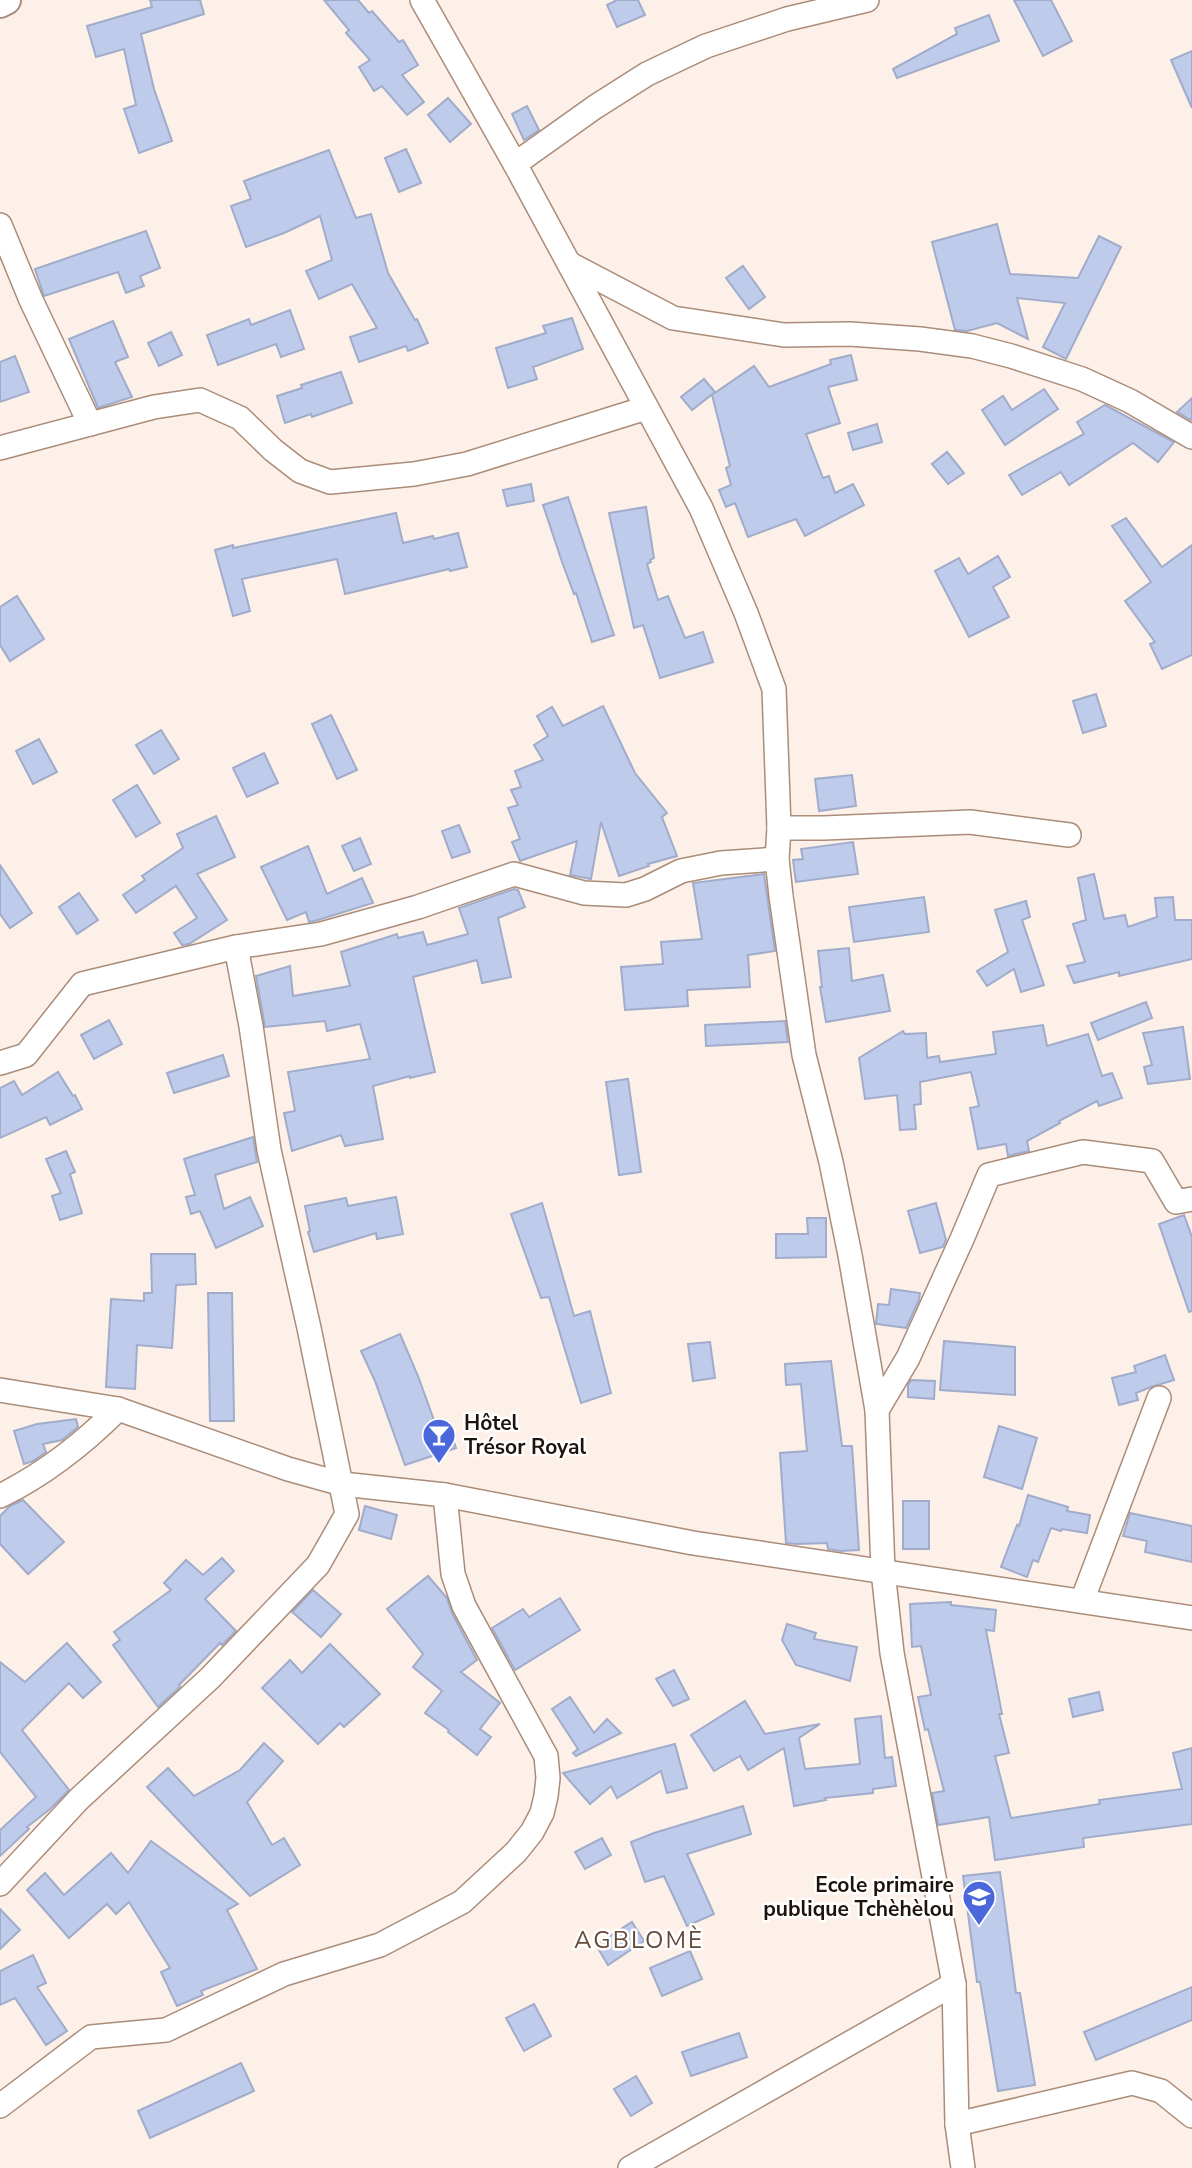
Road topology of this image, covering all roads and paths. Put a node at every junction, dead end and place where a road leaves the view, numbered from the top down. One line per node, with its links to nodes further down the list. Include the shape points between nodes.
1 (6, 0): 4 (street)
2 (422, 0): 5 (street)
3 (867, 0): 5 (street, via 787,19 706,47 647,74)
4 (0, 3)
5 (515, 164): 7 (street)
6 (0, 225): 9 (street)
7 (570, 264): 8 (street); 10 (street, via 673,318 784,335 920,339 1011,356 1082,379)
8 (646, 408): 9 (street, via 467,464 330,482 300,471 240,418 200,400); 12 (street, via 701,509 774,689)
9 (90, 424): 11 (street)
10 (1192, 437)
11 (0, 448)
12 (779, 828): 13 (street, via 970,822); 14 (street)
13 (1069, 835)
14 (777, 859): 15 (street, via 681,871 626,895 584,893 514,874 321,934); 21 (street, via 804,1055 831,1162)
15 (236, 947): 16 (street, via 82,984 26,1055); 22 (street, via 269,1150)
16 (0, 1063)
17 (1192, 1199): 21 (street, via 1176,1202 1152,1161 1083,1152 989,1175 908,1358)
18 (0, 1390): 20 (street)
19 (1159, 1398): 26 (street)
20 (118, 1409): 22 (street); 24 (street, via 76,1448)
21 (877, 1410): 25 (street)
22 (342, 1484): 23 (street); 28 (street, via 347,1514 318,1565 210,1678 79,1799)
23 (444, 1494): 25 (street, via 693,1543); 30 (street, via 453,1574 464,1606 546,1756 546,1796 532,1832 463,1902 392,1939 284,1974 166,2030 91,2037)
24 (0, 1496)
25 (883, 1571): 26 (street); 29 (street, via 892,1653)
26 (1082, 1601): 27 (street)
27 (1192, 1618)
28 (0, 1884)
29 (954, 1984): 32 (street); 33 (street)
30 (0, 2106)
31 (1192, 2116): 32 (street, via 1161,2091 1132,2082)
32 (957, 2124): 34 (street)
33 (630, 2168)
34 (963, 2168)

